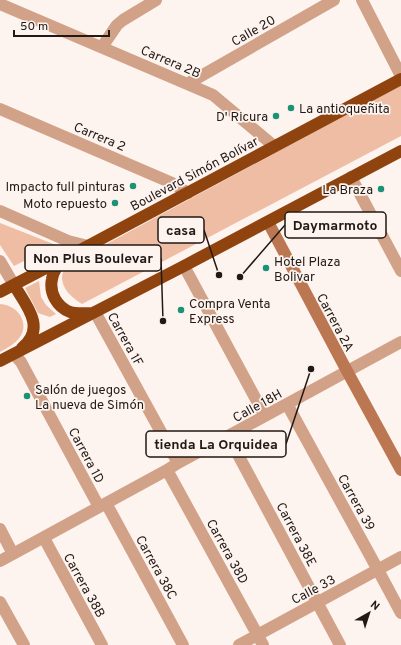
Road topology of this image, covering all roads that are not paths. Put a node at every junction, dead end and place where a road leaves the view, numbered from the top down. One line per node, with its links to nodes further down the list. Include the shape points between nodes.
1 (156, 0): 5 (street, via 122,20)
2 (334, 0): 8 (street, Calle 20)
3 (362, 0): 6 (street)
4 (0, 4): 5 (street, Carrera 2B)
5 (102, 47): 8 (street, Carrera 2B)
6 (401, 76)
7 (401, 79): 10 (highway, Boulevard Simón Bolívar)
8 (187, 84): 10 (street, Carrera 2B, via 213,95)
9 (0, 109): 13 (street, Carrera 2, via 172,183)
10 (274, 146): 13 (highway, Boulevard Simón Bolívar)
11 (401, 151): 12 (highway)
12 (351, 177): 15 (highway); 20 (street)
13 (188, 193): 16 (highway, Boulevard Simón Bolívar)
14 (0, 211): 16 (street, via 68,241)
15 (268, 222): 19 (highway); 27 (street, Carrera 2A)
16 (88, 246): 17 (highway, Boulevard Simón Bolívar)
17 (65, 258): 21 (highway, Boulevard Simón Bolívar); 23 (highway, via 54,271 52,278 54,299 71,312)
18 (0, 262): 21 (street)
19 (184, 266): 23 (highway); 29 (street)
20 (401, 271)
21 (14, 285): 22 (highway, Boulevard Simón Bolívar); 25 (highway, via 33,316 34,324 28,344)
22 (0, 292)
23 (94, 313): 25 (highway); 31 (street, Carrera 1F)
24 (401, 342): 27 (street, Calle 18H)
25 (14, 354): 26 (highway); 34 (street, Carrera 1D)
26 (0, 361)
27 (347, 371): 28 (street, Calle 18H); 33 (street, Carrera 2A)
28 (287, 404): 29 (street, Calle 18H); 40 (street, Carrera 39)
29 (265, 416): 30 (street, Calle 18H)
30 (228, 436): 31 (street, Calle 18H); 42 (street, Carrera 38E)
31 (178, 463): 32 (street, Calle 18H)
32 (167, 470): 34 (street, Calle 18H); 44 (street, Carrera 38D)
33 (401, 470)
34 (103, 505): 36 (street, Calle 18H); 47 (street, Carrera 38C)
35 (0, 529): 37 (street)
36 (44, 538): 37 (street, Calle 18H); 46 (street, Carrera 38B)
37 (13, 554): 39 (street, Calle 18H)
38 (401, 557): 40 (street, Calle 33)
39 (0, 561)
40 (378, 570): 42 (street, Calle 33); 43 (street, Carrera 39)
41 (0, 602): 45 (street)
42 (317, 602): 44 (street, Calle 33); 49 (street, Carrera 38E)
43 (401, 613)
44 (260, 640): 48 (street, Calle 33)
45 (24, 645)
46 (102, 645)
47 (183, 645)
48 (239, 645)
49 (340, 645)

